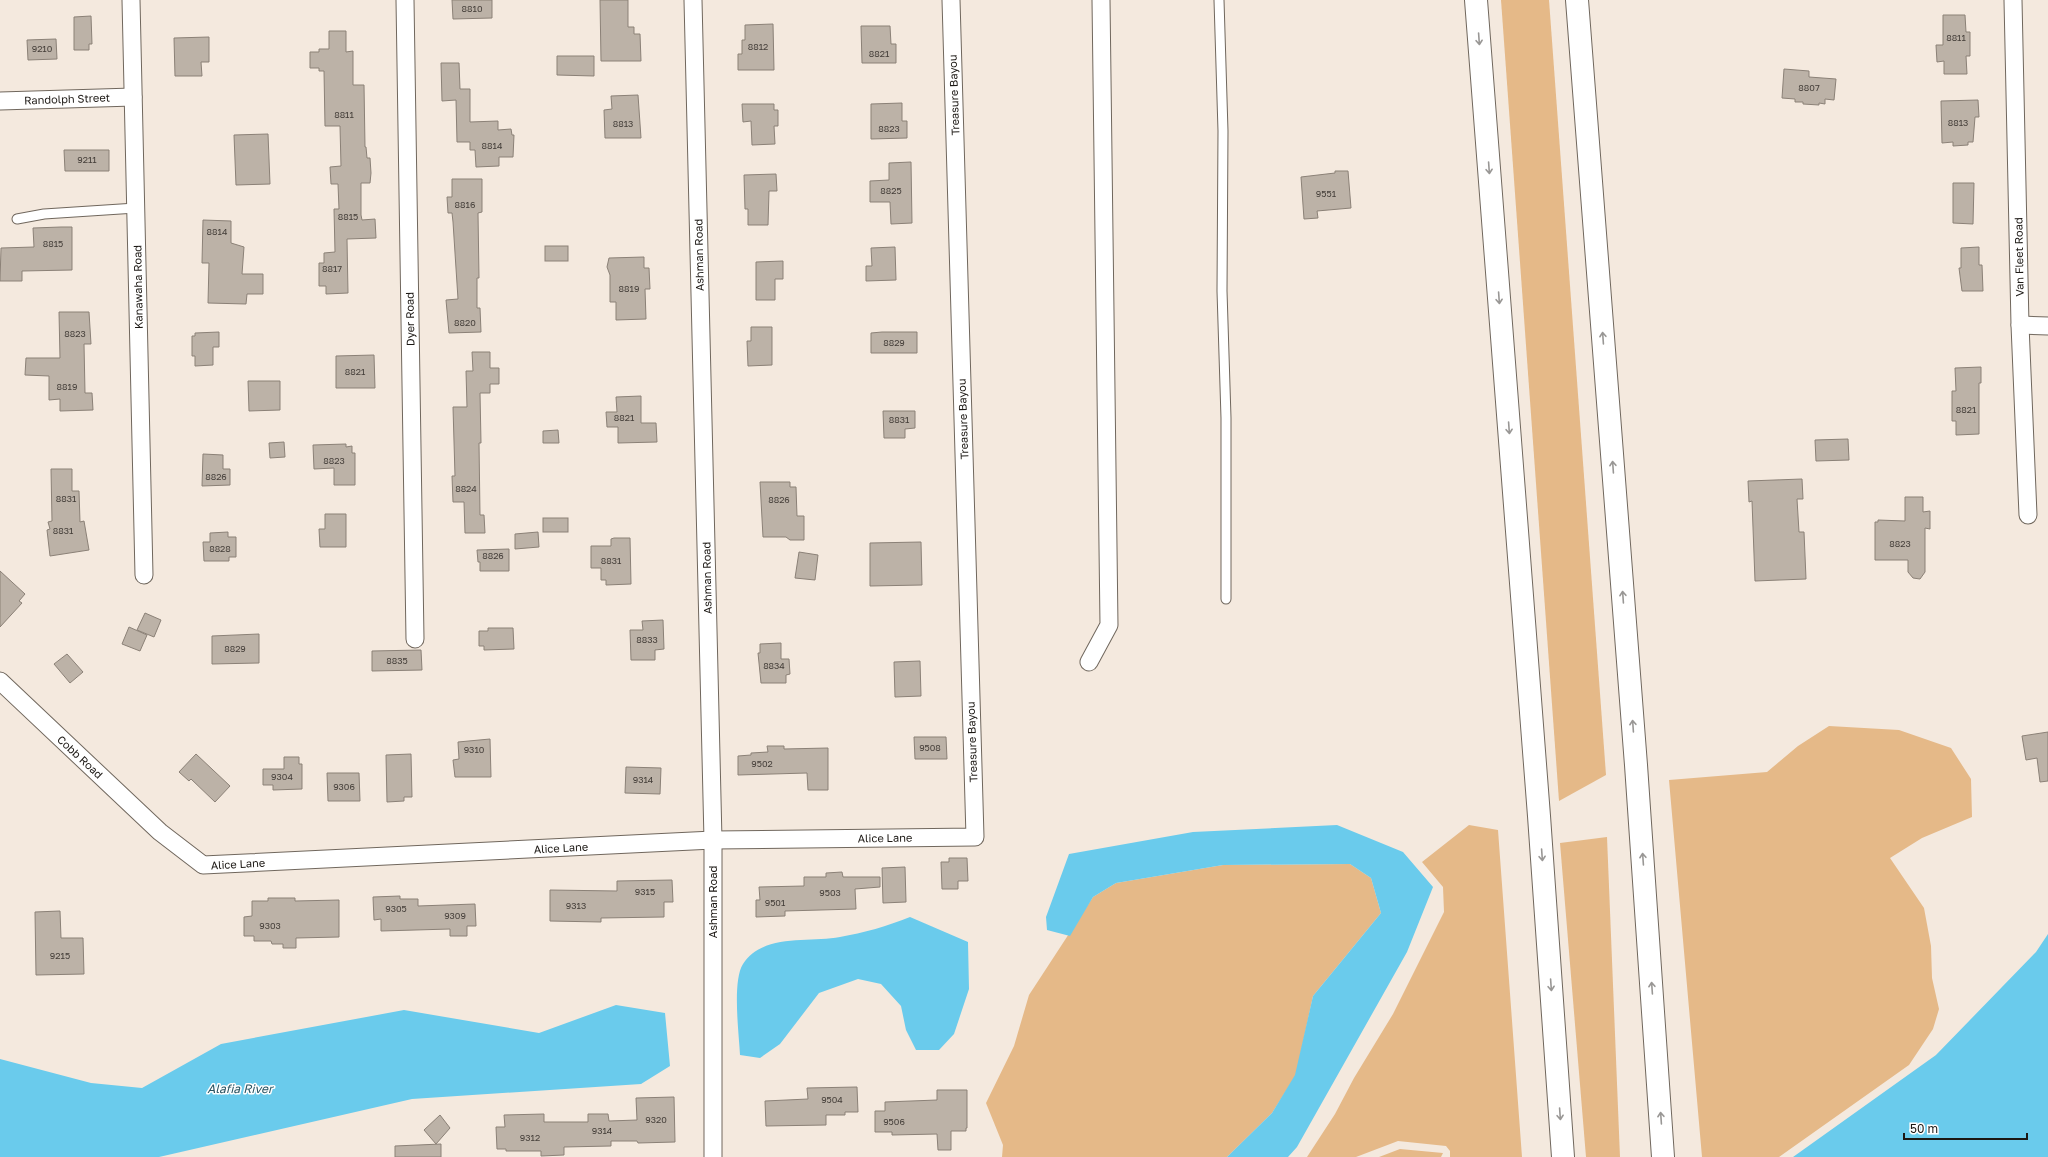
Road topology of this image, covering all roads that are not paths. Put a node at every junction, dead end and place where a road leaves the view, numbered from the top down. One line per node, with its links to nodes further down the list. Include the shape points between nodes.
1 (131, 0): 10 (street, Kanawaha Road)
2 (406, 0): 19 (street, Dyer Road)
3 (693, 0): 24 (street, Ashman Road)
4 (951, 0): 23 (street, Treasure Bayou)
5 (1101, 0): 20 (street, via 1109,624)
6 (1219, 0): 18 (lane, via 1223,131)
7 (1476, 0): 26 (highway, one-way to 26)
8 (1577, 0): 27 (highway, one-way to 8, via 1636,765)
9 (2013, 0): 14 (street, Van Fleet Road)
10 (133, 97): 11 (street, Randolph Street); 12 (street, Kanawaha Road)
11 (0, 101)
12 (136, 208): 13 (lane, via 44,214); 17 (street, Kanawaha Road)
13 (17, 219)
14 (2020, 325): 15 (street); 16 (street, Van Fleet Road)
15 (2048, 326)
16 (2028, 515)
17 (144, 575)
18 (1226, 599)
19 (415, 639)
20 (1089, 662)
21 (0, 681): 22 (street, Cobb Road)
22 (160, 832): 24 (street, Alice Lane, via 203,865)
23 (975, 837): 24 (street, Alice Lane)
24 (714, 840): 25 (street, Ashman Road)
25 (713, 1157)
26 (1563, 1157)
27 (1663, 1157)

